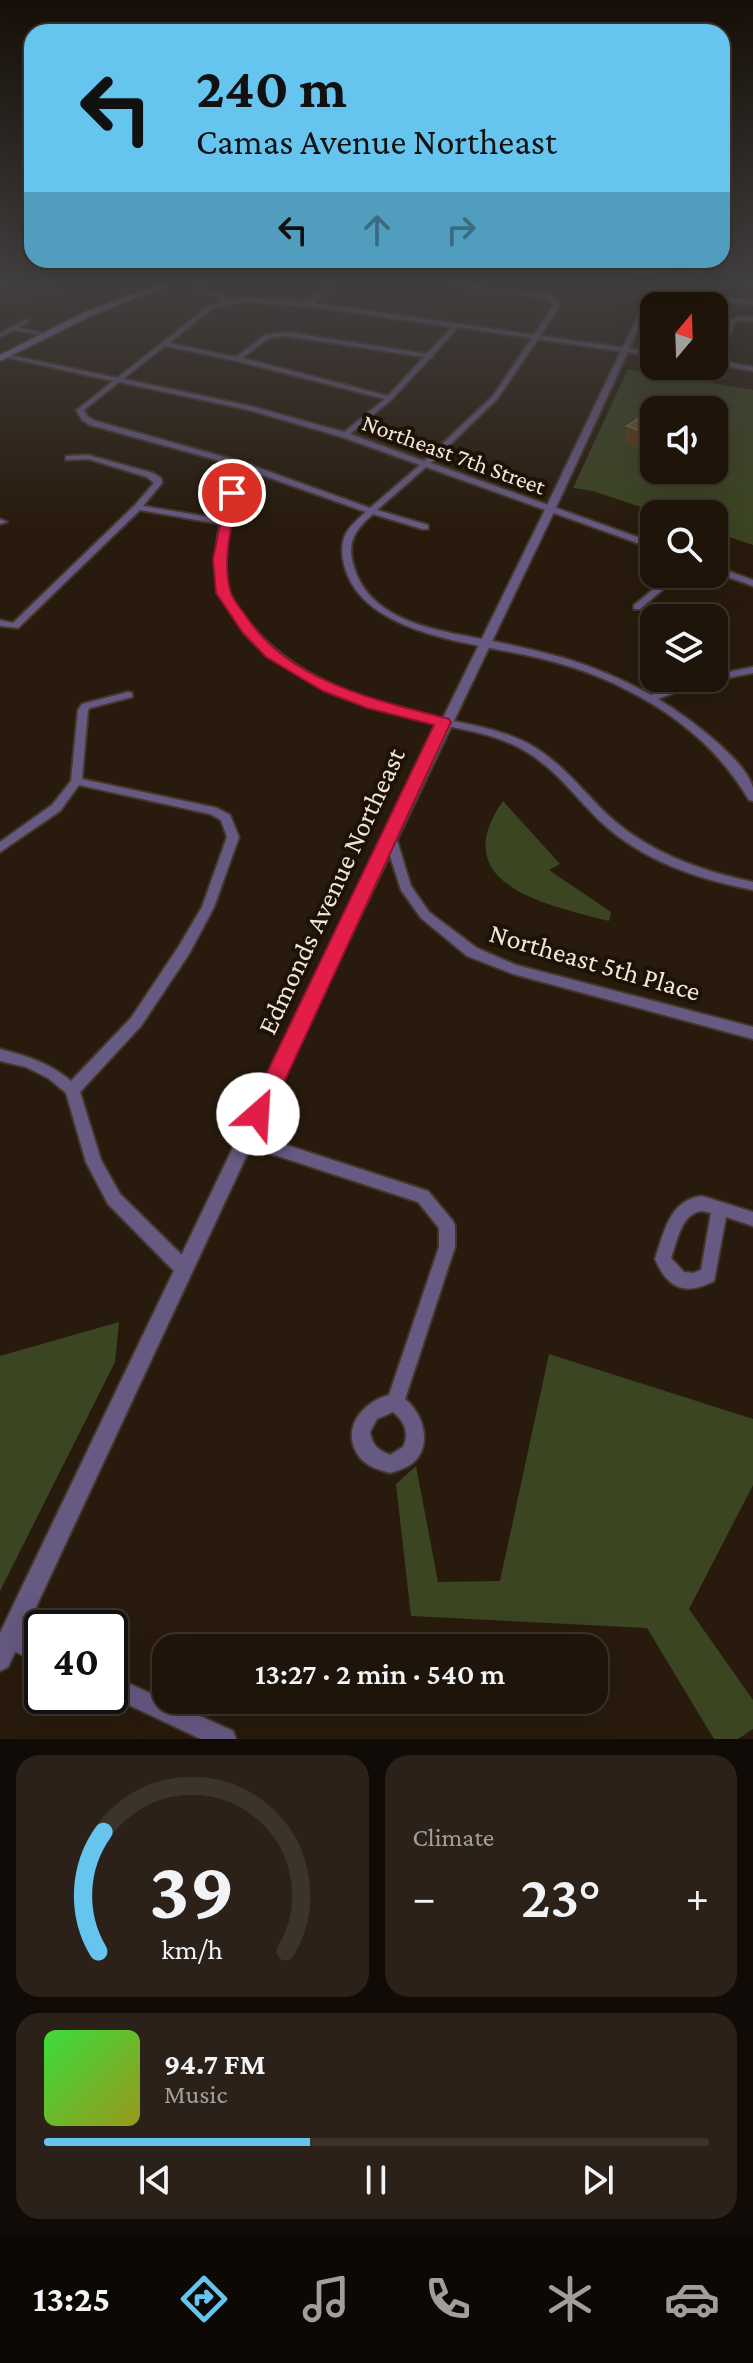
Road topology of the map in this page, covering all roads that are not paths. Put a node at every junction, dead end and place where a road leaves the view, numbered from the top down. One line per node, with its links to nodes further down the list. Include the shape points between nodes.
1 (25, 361): 9 (street, Northeast 7th Street)
2 (141, 361): 9 (street)
3 (245, 361): 10 (street)
4 (426, 361): 10 (street)
5 (520, 361): 14 (street, via 496,397)
6 (618, 361): 17 (street, Edmonds Avenue Northeast)
7 (728, 364): 8 (street)
8 (753, 369)
9 (120, 378): 11 (street, Northeast 7th Street); 13 (street, via 83,405 85,418)
10 (390, 398): 11 (street)
11 (345, 435): 14 (street, Northeast 7th Street)
12 (69, 458): 15 (street, via 88,457 158,480)
13 (239, 464): 16 (street); 18 (street)
14 (425, 464): 16 (street); 17 (street, Northeast 7th Street)
15 (138, 507): 18 (street); 25 (street, via 15,626)
16 (368, 510): 19 (street); 26 (street, via 346,541 352,577 370,601 399,620)
17 (550, 510): 20 (street, Northeast 7th Street); 26 (street, Edmonds Avenue Northeast)
18 (224, 522): 30 (street, via 223,593 271,654 329,688)
19 (425, 527)
20 (640, 541)
21 (728, 574): 22 (street)
22 (753, 583)
23 (660, 588): 24 (street)
24 (637, 607)
25 (0, 623)
26 (484, 643): 29 (street, via 557,659); 30 (street, Edmonds Avenue Northeast)
27 (753, 670): 29 (street, via 694,682)
28 (128, 695): 32 (street, via 83,710)
29 (652, 698): 31 (street)
30 (443, 722): 34 (street, Edmonds Avenue Northeast); 36 (street, via 526,747 643,847 703,875)
31 (748, 776): 33 (street)
32 (76, 781): 35 (street, via 56,808); 39 (street, via 213,811 226,818 233,837 208,907 184,950 136,1022)
33 (753, 797)
34 (390, 837): 37 (street, Northeast 5th Place, via 405,887 425,915 472,952 513,969); 40 (street, Edmonds Avenue Northeast)
35 (0, 848)
36 (753, 886)
37 (753, 1033)
38 (0, 1055): 39 (street, via 29,1062)
39 (72, 1090): 43 (street, via 94,1162 114,1199)
40 (246, 1139): 43 (street, Edmonds Avenue Northeast); 44 (street, via 423,1196 447,1226 447,1247)
41 (720, 1208): 41 (street, via 708,1275 683,1282 669,1273 663,1259 678,1214 690,1205); 42 (street)
42 (753, 1219)
43 (182, 1267): 45 (street, Edmonds Avenue Northeast)
44 (395, 1402)
45 (5, 1649)
46 (128, 1693): 47 (street)
47 (225, 1739)

